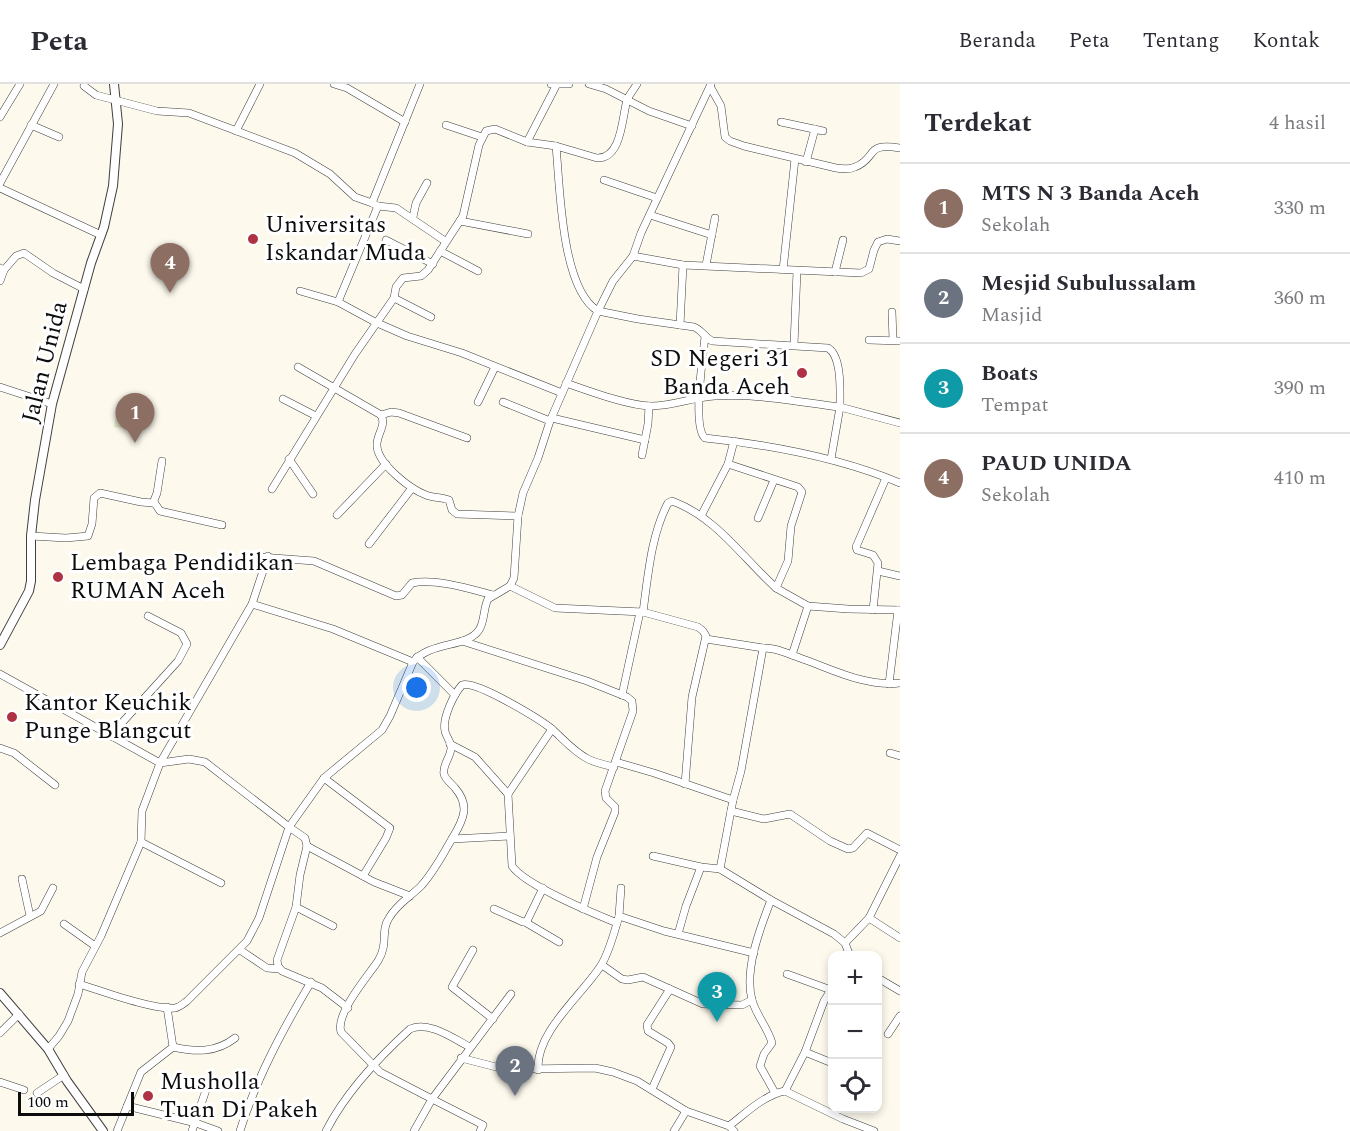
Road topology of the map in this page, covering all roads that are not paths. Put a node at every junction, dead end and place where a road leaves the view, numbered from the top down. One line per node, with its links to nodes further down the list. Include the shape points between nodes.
1 (20, 84): 15 (street)
2 (54, 84): 18 (street)
3 (260, 84): 21 (street)
4 (334, 84): 17 (street)
5 (420, 84): 17 (street)
6 (555, 84): 7 (street); 24 (street)
7 (569, 84)
8 (590, 84): 14 (street)
9 (637, 84): 14 (street)
10 (116, 85): 13 (street, Jalan Unida)
11 (84, 86): 13 (street, via 96,95)
12 (711, 86): 20 (street); 27 (street, via 721,106 727,140)
13 (115, 100): 21 (street, via 157,111 181,111); 40 (street, Jalan Unida, via 118,124 113,186)
14 (627, 100): 20 (street); 25 (street, via 617,142 606,157)
15 (0, 117)
16 (781, 122): 28 (street, via 819,130)
17 (405, 123): 34 (street)
18 (31, 125): 22 (street); 30 (street)
19 (446, 125): 23 (street)
20 (692, 126): 33 (street)
21 (236, 131): 34 (street, via 306,158 355,197)
22 (59, 137)
23 (482, 137): 24 (street, via 486,131 495,129); 38 (street, via 466,210)
24 (527, 142): 25 (street)
25 (555, 146): 61 (street, via 572,271 583,298)
26 (900, 148): 28 (street, via 874,149 850,169)
27 (795, 159): 28 (street); 52 (street)
28 (806, 162)
29 (604, 180): 33 (street)
30 (0, 183)
31 (427, 183): 36 (street)
32 (0, 188): 40 (street)
33 (657, 198): 35 (street)
34 (375, 205): 36 (street, via 396,208); 60 (street)
35 (650, 215): 41 (street); 47 (street)
36 (412, 217): 44 (street)
37 (715, 218): 41 (street)
38 (460, 221): 39 (street); 44 (street)
39 (528, 234)
40 (101, 235): 57 (street, Jalan Unida)
41 (712, 235): 50 (street)
42 (386, 240): 48 (street)
43 (843, 240): 55 (street)
44 (445, 241): 46 (street)
45 (900, 241): 55 (street, via 878,242 865,272)
46 (440, 251): 48 (street); 53 (street)
47 (633, 256): 49 (street); 61 (street, via 617,274)
48 (433, 264): 59 (street, via 421,276 400,280)
49 (683, 265): 50 (street); 65 (street)
50 (706, 265): 52 (street)
51 (2, 269): 56 (street); 57 (street, via 24,253)
52 (783, 270): 54 (street)
53 (478, 271)
54 (797, 271): 55 (street); 69 (street)
55 (835, 272)
56 (0, 281)
57 (84, 289): 80 (street, Jalan Unida)
58 (300, 291): 60 (street)
59 (394, 298): 63 (street); 64 (street)
60 (338, 302): 64 (street)
61 (598, 311): 65 (street); 72 (street)
62 (892, 312): 68 (street)
63 (431, 317)
64 (375, 322): 71 (street); 73 (street)
65 (680, 325): 66 (street, via 700,329)
66 (705, 337): 69 (street, via 715,342); 76 (street)
67 (869, 339): 68 (street)
68 (897, 341)
69 (794, 345): 82 (street, via 820,346 834,353)
70 (298, 367): 73 (street)
71 (495, 367): 75 (street); 78 (street)
72 (566, 383): 75 (street); 81 (street)
73 (334, 386): 83 (street); 84 (street)
74 (0, 387): 80 (street)
75 (562, 393): 85 (street)
76 (700, 398): 81 (street); 82 (street, via 761,398); 89 (street, via 702,436)
77 (283, 399): 84 (street)
78 (478, 402)
79 (503, 402): 85 (street)
80 (52, 404): 108 (street, Jalan Unida)
81 (649, 406): 88 (street)
82 (840, 407): 86 (street); 92 (street)
83 (381, 415): 87 (street, via 399,413); 94 (street, via 384,422 377,449)
84 (316, 416): 91 (street)
85 (551, 419): 88 (street); 104 (street)
86 (900, 423)
87 (467, 438)
88 (645, 440): 90 (street)
89 (734, 441): 92 (street); 95 (street)
90 (642, 455)
91 (289, 459): 100 (street); 101 (street)
92 (831, 459): 96 (street)
93 (162, 461): 102 (street)
94 (386, 464): 99 (street); 103 (street)
95 (728, 465): 97 (street); 105 (street)
96 (886, 477): 98 (street); 112 (street, via 855,547 876,558)
97 (774, 480): 106 (street); 115 (street, via 798,487 802,492 791,526 788,561)
98 (900, 483)
99 (412, 488): 104 (street, via 450,501 457,514); 109 (street)
100 (272, 489)
101 (314, 494)
102 (154, 502): 107 (street, via 160,511); 108 (street, via 100,493 93,501 88,536)
103 (337, 514)
104 (518, 516): 114 (street, via 514,578)
105 (701, 516): 115 (street); 121 (street, via 674,502 667,505 652,552)
106 (758, 518)
107 (222, 525)
108 (31, 536): 125 (street, Jalan Unida, via 29,591)
109 (369, 544)
110 (247, 556): 111 (street)
111 (268, 556): 116 (street, via 314,561 396,596 402,595 412,583 420,582); 117 (street)
112 (878, 571): 113 (street); 119 (street)
113 (900, 576)
114 (510, 586): 116 (street); 121 (street, via 555,608)
115 (776, 588): 118 (street)
116 (493, 595): 124 (street, via 486,603 479,630)
117 (252, 604): 128 (street); 140 (street)
118 (808, 606): 119 (street); 127 (street)
119 (873, 610): 120 (street)
120 (899, 610): 131 (street)
121 (642, 612): 123 (street, via 698,627); 133 (street)
122 (148, 616): 135 (street, via 181,633 187,644 178,662)
123 (706, 639): 126 (street); 143 (street, via 692,697)
124 (462, 641): 128 (street, via 432,648); 133 (street)
125 (0, 645)
126 (763, 648): 127 (street); 146 (street)
127 (792, 655): 131 (street, via 860,680)
128 (415, 660): 132 (street); 142 (street, via 382,730)
129 (0, 674): 135 (street)
130 (900, 683): 131 (street)
131 (889, 684)
132 (455, 695): 134 (street, via 462,685 473,684); 136 (street, via 444,726)
133 (622, 695): 141 (street, via 632,701 633,708)
134 (552, 729): 141 (street, via 588,759); 145 (street)
135 (110, 736): 140 (street)
136 (450, 744): 145 (street, via 475,757); 150 (street, via 444,774 465,808)
137 (0, 748): 144 (street, via 14,753)
138 (890, 753): 139 (street)
139 (900, 756)
140 (160, 763): 148 (street, via 189,759 205,762); 151 (street, via 142,811)
141 (615, 765): 143 (street); 168 (street, via 605,793 615,812)
142 (324, 778): 148 (street); 158 (street, via 390,828)
143 (685, 784): 146 (street)
144 (55, 785)
145 (508, 794): 149 (street)
146 (733, 800): 147 (street)
147 (731, 810): 153 (street, via 764,819 790,814 848,849 867,833); 157 (street)
148 (290, 827): 152 (street, via 305,838); 181 (street, via 259,918)
149 (510, 836): 150 (street); 162 (street, via 512,866)
150 (452, 839): 164 (street, via 430,876)
151 (141, 843): 160 (street); 180 (street)
152 (307, 846): 158 (street); 166 (street)
153 (900, 850)
154 (653, 856): 156 (street)
155 (899, 860): 170 (street)
156 (701, 867): 157 (street); 176 (street)
157 (720, 869): 165 (street)
158 (363, 876): 164 (street)
159 (22, 879): 169 (street)
160 (221, 883)
161 (53, 888): 169 (street, via 41,911)
162 (543, 888): 168 (street); 172 (street)
163 (621, 888): 171 (street)
164 (410, 896): 199 (street, via 387,921 382,954)
165 (771, 900): 179 (street); 184 (street)
166 (296, 908): 174 (street); 186 (street, via 277,960)
167 (494, 909): 172 (street)
168 (583, 909): 171 (street)
169 (30, 916): 175 (street)
170 (869, 918): 177 (street); 179 (street)
171 (618, 920): 176 (street); 185 (street)
172 (525, 922): 178 (street)
173 (64, 924): 180 (street)
174 (333, 926)
175 (0, 933)
176 (678, 934): 184 (street)
177 (900, 938)
178 (559, 942)
179 (845, 943): 183 (street)
180 (95, 946): 190 (street)
181 (240, 950): 186 (street, via 267,968); 198 (street, via 182,1005)
182 (473, 950): 202 (street, via 452,987)
183 (848, 951)
184 (754, 953): 197 (street)
185 (602, 965): 192 (street, via 622,979 643,977); 213 (street, via 546,1035 538,1055)
186 (279, 969): 189 (street)
187 (787, 974): 191 (street)
188 (882, 980): 193 (street)
189 (310, 982): 199 (street); 231 (street, via 274,1051)
190 (79, 984): 198 (street); 208 (street, via 68,1021)
191 (828, 988)
192 (670, 989): 197 (street, via 703,1004 742,1005); 217 (street, via 647,1025 648,1031 671,1047)
193 (900, 991)
194 (0, 993): 200 (street)
195 (511, 994): 202 (street)
196 (828, 995): 209 (street)
197 (752, 1000): 221 (street, via 771,1040 760,1066)
198 (167, 1007): 206 (street)
199 (348, 1008): 212 (street, via 341,1030)
200 (19, 1014): 203 (street); 208 (street)
201 (900, 1016): 204 (street)
202 (493, 1019): 207 (street)
203 (0, 1033)
204 (888, 1034)
205 (235, 1038): 206 (street, via 211,1051)
206 (173, 1047): 223 (street, via 141,1072)
207 (470, 1047): 210 (street); 212 (street, via 427,1026 418,1026)
208 (48, 1049): 214 (street)
209 (805, 1052): 211 (street); 219 (street)
210 (461, 1058): 213 (street, via 496,1067); 222 (street)
211 (828, 1061)
212 (374, 1064): 222 (street, via 389,1077); 232 (street, via 334,1114)
213 (538, 1070): 217 (street, via 595,1068)
214 (64, 1075): 220 (street); 227 (street)
215 (0, 1082): 218 (street)
216 (208, 1083): 225 (street)
217 (652, 1089): 224 (street)
218 (24, 1090)
219 (785, 1091): 221 (street); 236 (street)
220 (37, 1093)
221 (775, 1093): 226 (street)
222 (432, 1099): 233 (street); 234 (street, via 483,1125)
223 (127, 1106): 225 (street); 228 (street)
224 (686, 1111): 226 (street); 235 (street)
225 (196, 1123): 229 (street); 230 (street)
226 (732, 1129)
227 (103, 1131)
228 (117, 1131)
229 (192, 1131)
230 (218, 1131)
231 (240, 1131)
232 (326, 1131)
233 (414, 1131)
234 (480, 1131)
235 (674, 1131)
236 (874, 1131)

